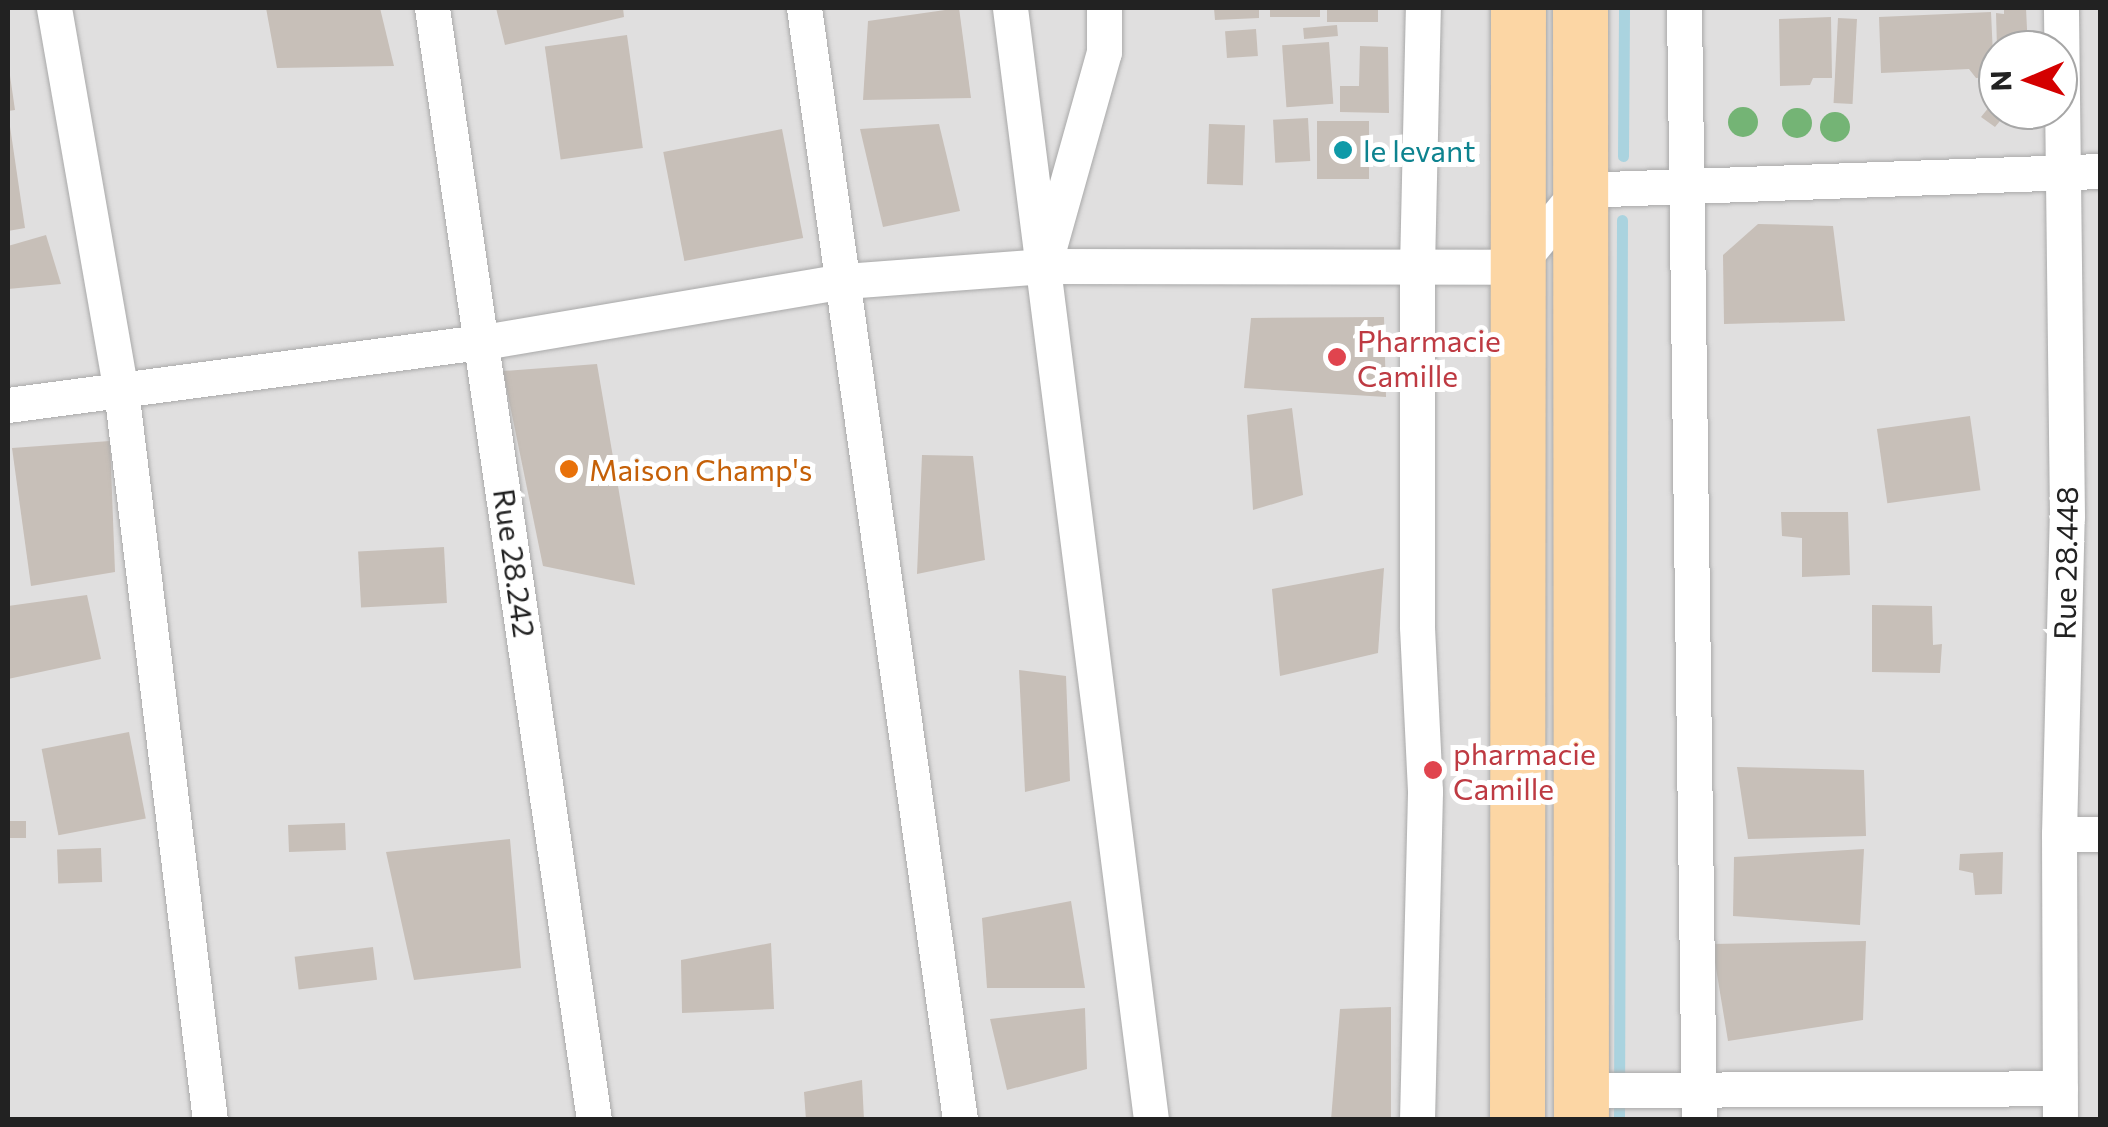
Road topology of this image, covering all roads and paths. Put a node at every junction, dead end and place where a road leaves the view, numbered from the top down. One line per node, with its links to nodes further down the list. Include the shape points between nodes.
1 (54, 8): 20 (street)
2 (432, 8): 19 (street, Rue 28.242)
3 (804, 8): 18 (street)
4 (1010, 8): 15 (street)
5 (1104, 8): 15 (street, via 1104,52)
6 (1423, 8): 16 (street)
7 (1518, 8): 17 (main road)
8 (1580, 8): 14 (main road)
9 (1684, 8): 13 (street)
10 (2061, 8): 11 (street, Rue 28.448)
11 (2060, 171): 12 (street); 13 (street); 22 (street, Rue 28.448)
12 (2100, 171)
13 (1686, 186): 14 (street); 25 (street)
14 (1579, 190): 17 (street); 27 (main road)
15 (1044, 266): 16 (street); 18 (street); 31 (street)
16 (1416, 267): 17 (street); 32 (street, via 1417,626 1425,791)
17 (1516, 268): 33 (main road)
18 (845, 282): 19 (street); 30 (street)
19 (483, 342): 20 (street); 29 (street, Rue 28.242)
20 (121, 390): 21 (street); 28 (street)
21 (8, 405)
22 (2084, 517): 23 (street, Rue 28.448)
23 (2059, 834): 24 (street); 26 (street, Rue 28.448)
24 (2100, 834)
25 (1699, 1104): 26 (street); 27 (street)
26 (2060, 1104)
27 (1581, 1105)
28 (210, 1120)
29 (594, 1120)
30 (960, 1120)
31 (1151, 1120)
32 (1417, 1120)
33 (1517, 1120)

